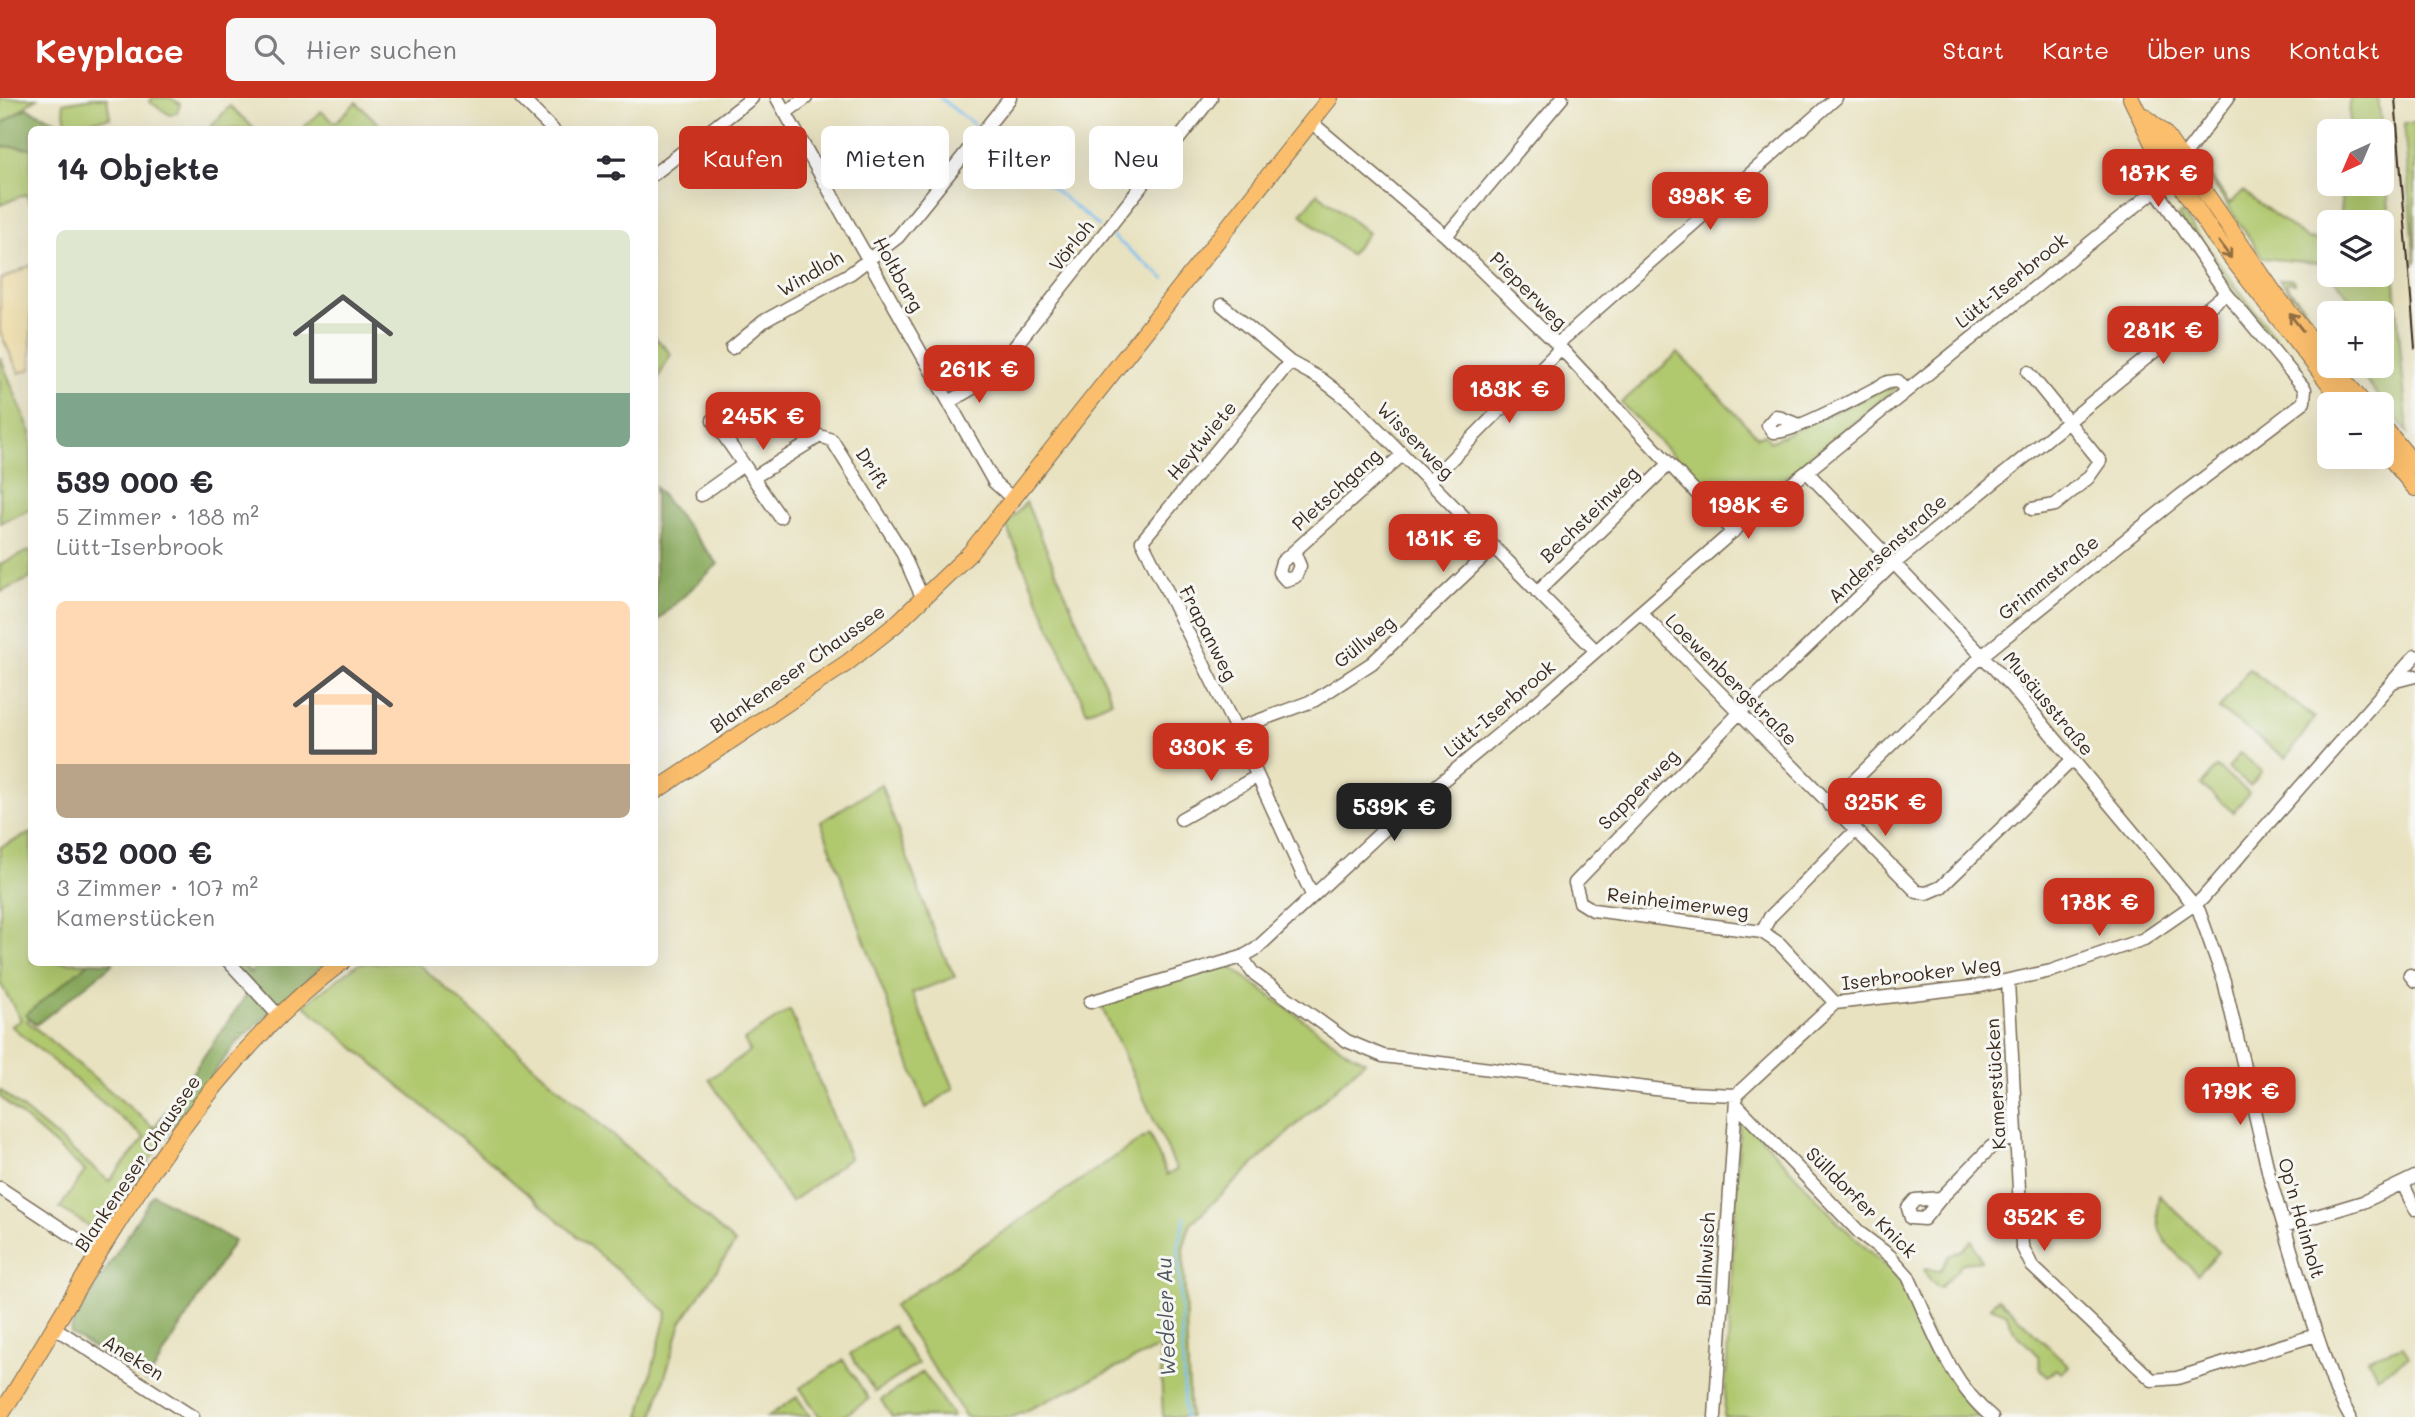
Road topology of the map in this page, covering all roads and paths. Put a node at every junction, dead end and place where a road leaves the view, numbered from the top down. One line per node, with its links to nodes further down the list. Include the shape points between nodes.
1 (521, 98): 14 (street)
2 (752, 98): 16 (street)
3 (777, 98): 12 (street, Holtbarg)
4 (806, 98): 12 (street)
5 (1010, 98): 19 (street, Windloh, via 898,237)
6 (1210, 98): 31 (street, Vörloh, via 990,378)
7 (1330, 98): 13 (main road, Blankeneser Chaussee)
8 (1562, 98): 18 (street)
9 (1836, 98): 24 (street, via 1562,340)
10 (2131, 98): 15 (main road, via 2152,142)
11 (2228, 98): 15 (street, Lütt-Iserbrook)
12 (785, 113): 19 (street, Holtbarg)
13 (1311, 122): 18 (street, Pieperweg); 46 (main road, Blankeneser Chaussee)
14 (549, 126)
15 (2177, 167): 17 (street, Lütt-Iserbrook); 22 (main road, one-way to 15); 29 (main road, one-way to 29, via 2254,290)
16 (658, 171)
17 (2156, 190): 20 (street); 28 (street, Lütt-Iserbrook)
18 (1446, 236): 24 (street, Pieperweg)
19 (869, 259): 23 (street, Windloh, via 764,321); 31 (street, Holtbarg)
20 (2227, 293): 33 (street, Andersenstraße); 58 (street, Grimmstraße, via 2302,384 2307,397)
21 (1222, 305): 25 (street, Wisserweg)
22 (2317, 346)
23 (732, 348)
24 (1559, 348): 38 (street, Pieperweg); 43 (street)
25 (1290, 362): 36 (street, Wisserweg, via 1350,402); 50 (street, Heytwiete)
26 (2028, 372): 33 (street)
27 (2343, 378): 30 (main road)
28 (1906, 390): 34 (street, via 1898,382 1888,382); 41 (street, Lütt-Iserbrook)
29 (2335, 392)
30 (2354, 392)
31 (949, 402): 46 (street, Holtbarg, via 994,482)
32 (738, 403): 39 (street, via 713,420)
33 (2068, 421): 47 (street, via 2099,465 2054,505); 53 (street, Andersenstraße)
34 (1799, 425)
35 (2394, 440): 40 (main road)
36 (1402, 456): 43 (street, Wisserweg); 52 (street, Pletschgang)
37 (2394, 463): 44 (main road)
38 (1669, 464): 49 (street, Pieperweg); 54 (street, Bechsteinweg)
39 (743, 465): 42 (street); 45 (street)
40 (2415, 465)
41 (1807, 472): 49 (street, Lütt-Iserbrook); 53 (street, Musäusstraße)
42 (753, 478): 48 (street); 55 (street, Drift, via 809,441 820,436 832,440 901,550)
43 (1430, 481): 51 (street, Wisserweg)
44 (2415, 488)
45 (701, 495)
46 (1014, 500): 55 (main road, Blankeneser Chaussee)
47 (2032, 509)
48 (780, 517)
49 (1733, 532): 56 (street, Lütt-Iserbrook)
50 (1142, 541): 63 (street, Frapanweg)
51 (1494, 547): 54 (street, Wisserweg); 63 (street, Güllweg, via 1372,663 1315,700)
52 (1294, 551)
53 (1896, 562): 58 (street, Musäusstraße); 62 (street, Andersenstraße)
54 (1537, 592): 57 (street, Wisserweg)
55 (923, 599): 66 (main road, Blankeneser Chaussee, via 847,663)
56 (1641, 613): 57 (street, Lütt-Iserbrook); 62 (street, Loewenbergstraße)
57 (1596, 651): 70 (street, Lütt-Iserbrook)
58 (1983, 655): 64 (street, Musäusstraße); 67 (street, Grimmstraße)
59 (2415, 656): 61 (street, Iserbrooker Weg)
60 (2415, 676): 61 (street)
61 (2390, 682): 72 (street, Iserbrooker Weg)
62 (1740, 714): 67 (street, Loewenbergstraße); 71 (street, Sapperweg, via 1580,876 1575,883)
63 (1236, 729): 65 (street, Frapanweg)
64 (2072, 760): 69 (street, Loewenbergstraße, via 1932,892 1912,888); 72 (street, Musäusstraße)
65 (1256, 777): 68 (street); 70 (street, Frapanweg)
66 (658, 789)
67 (1829, 805): 69 (street, Loewenbergstraße)
68 (1181, 819)
69 (1855, 831): 73 (street, via 1770,917)
70 (1312, 895): 74 (street, Lütt-Iserbrook)
71 (1577, 897): 73 (street, Reinheimerweg, via 1593,910)
72 (2195, 905): 77 (street, Iserbrooker Weg, via 2129,946); 88 (street, Op'n Hainholt, via 2207,926 2224,981)
73 (1762, 932): 79 (street, Reinheimerweg, via 1780,944)
74 (1242, 957): 78 (street, Lütt-Iserbrook); 81 (street, via 1253,972 1347,1041 1383,1056)
75 (233, 966): 80 (street)
76 (337, 966): 80 (main road, Blankeneser Chaussee)
77 (2008, 981): 79 (street, Iserbrooker Weg); 82 (street, Kamerstücken)
78 (1090, 1002)
79 (1835, 1003): 81 (street, Iserbrooker Weg)
80 (278, 1015): 89 (main road, Blankeneser Chaussee, via 207,1094)
81 (1736, 1099): 94 (street, Bullnwisch); 95 (street, Sülldorfer Knick, via 1861,1234 1900,1265 1947,1360)
82 (2017, 1136): 86 (street, via 1991,1147); 91 (street, Kamerstücken, via 2025,1255 2152,1380 2177,1378)
83 (2415, 1177): 84 (street)
84 (2403, 1184): 87 (street); 88 (street, via 2363,1202)
85 (0, 1188): 89 (street)
86 (1941, 1198)
87 (2415, 1209)
88 (2284, 1226): 91 (street, Op'n Hainholt)
89 (100, 1254): 90 (main road, Blankeneser Chaussee)
90 (54, 1328): 92 (main road, Blankeneser Chaussee); 93 (street, Aneken)
91 (2316, 1335): 96 (street, Op'n Hainholt)
92 (0, 1416)
93 (193, 1417)
94 (1715, 1417)
95 (1992, 1417)
96 (2350, 1417)

